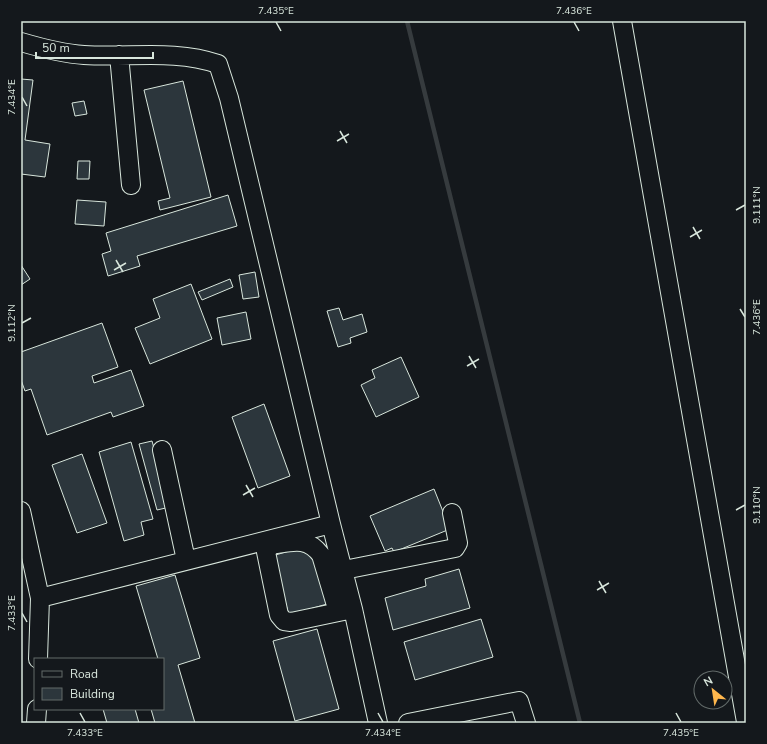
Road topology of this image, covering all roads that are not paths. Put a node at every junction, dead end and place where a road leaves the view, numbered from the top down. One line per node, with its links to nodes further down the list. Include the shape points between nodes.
1 (622, 21): 15 (street)
2 (21, 42): 3 (street, via 83,55)
3 (119, 55): 4 (street); 8 (street, via 201,58 218,64 229,98)
4 (131, 184)
5 (162, 450): 9 (street)
6 (21, 511): 11 (street)
7 (452, 513): 10 (street, via 458,543 455,548)
8 (331, 524): 9 (street); 10 (street)
9 (186, 560): 11 (street)
10 (344, 570): 12 (street)
11 (40, 598): 13 (street)
12 (346, 610): 12 (street, via 291,622 284,621 280,616 267,548 271,545 303,541 316,549); 17 (street)
13 (38, 658)
14 (37, 710): 16 (street)
15 (746, 722)
16 (36, 723)
17 (378, 723)
18 (408, 723): 19 (street, via 519,701)
19 (526, 723)

